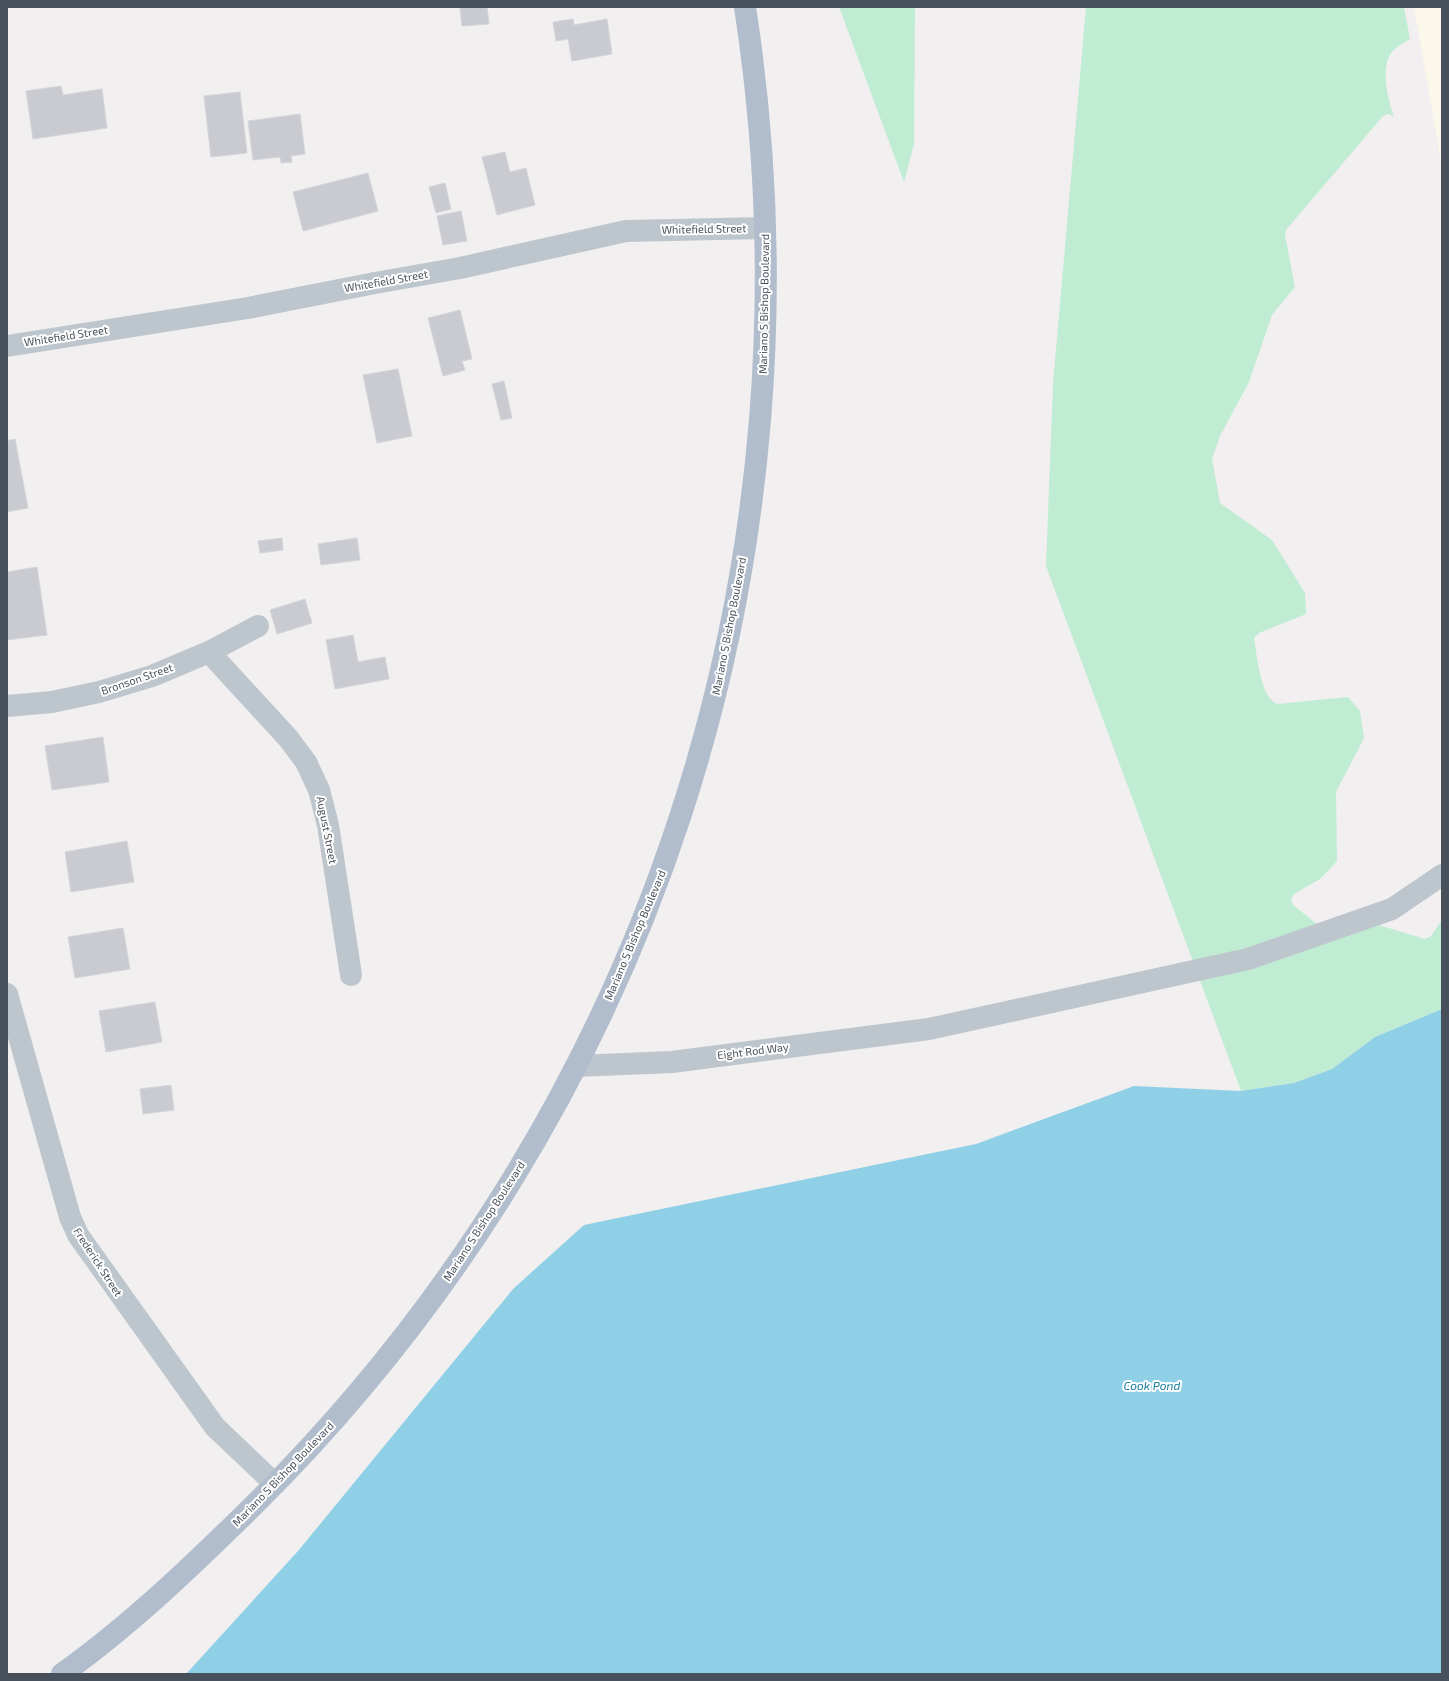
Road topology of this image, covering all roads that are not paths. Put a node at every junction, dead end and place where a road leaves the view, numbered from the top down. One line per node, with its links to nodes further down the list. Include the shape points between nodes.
1 (745, 7): 2 (main road, Mariano S Bishop Boulevard, via 759,122)
2 (764, 228): 3 (street, Whitefield Street, via 626,231 460,268 248,308); 10 (main road, Mariano S Bishop Boulevard, via 765,343 762,399 750,510 730,632 715,698 676,832 630,952)
3 (7, 346)
4 (258, 626): 5 (street, Bronson Street)
5 (209, 652): 6 (street, Bronson Street, via 152,676 99,692 52,702); 8 (street, August Street, via 288,738 306,762 319,790 328,825)
6 (7, 706)
7 (1442, 875): 10 (street, Eight Rod Way, via 1392,909 1248,959 929,1029 672,1062)
8 (351, 975)
9 (7, 994): 11 (street, Frederick Street, via 70,1217 78,1235 215,1427)
10 (576, 1066): 11 (main road, Mariano S Bishop Boulevard, via 519,1168 446,1280 360,1392)
11 (275, 1484): 12 (main road, Mariano S Bishop Boulevard, via 183,1574)
12 (62, 1674)

